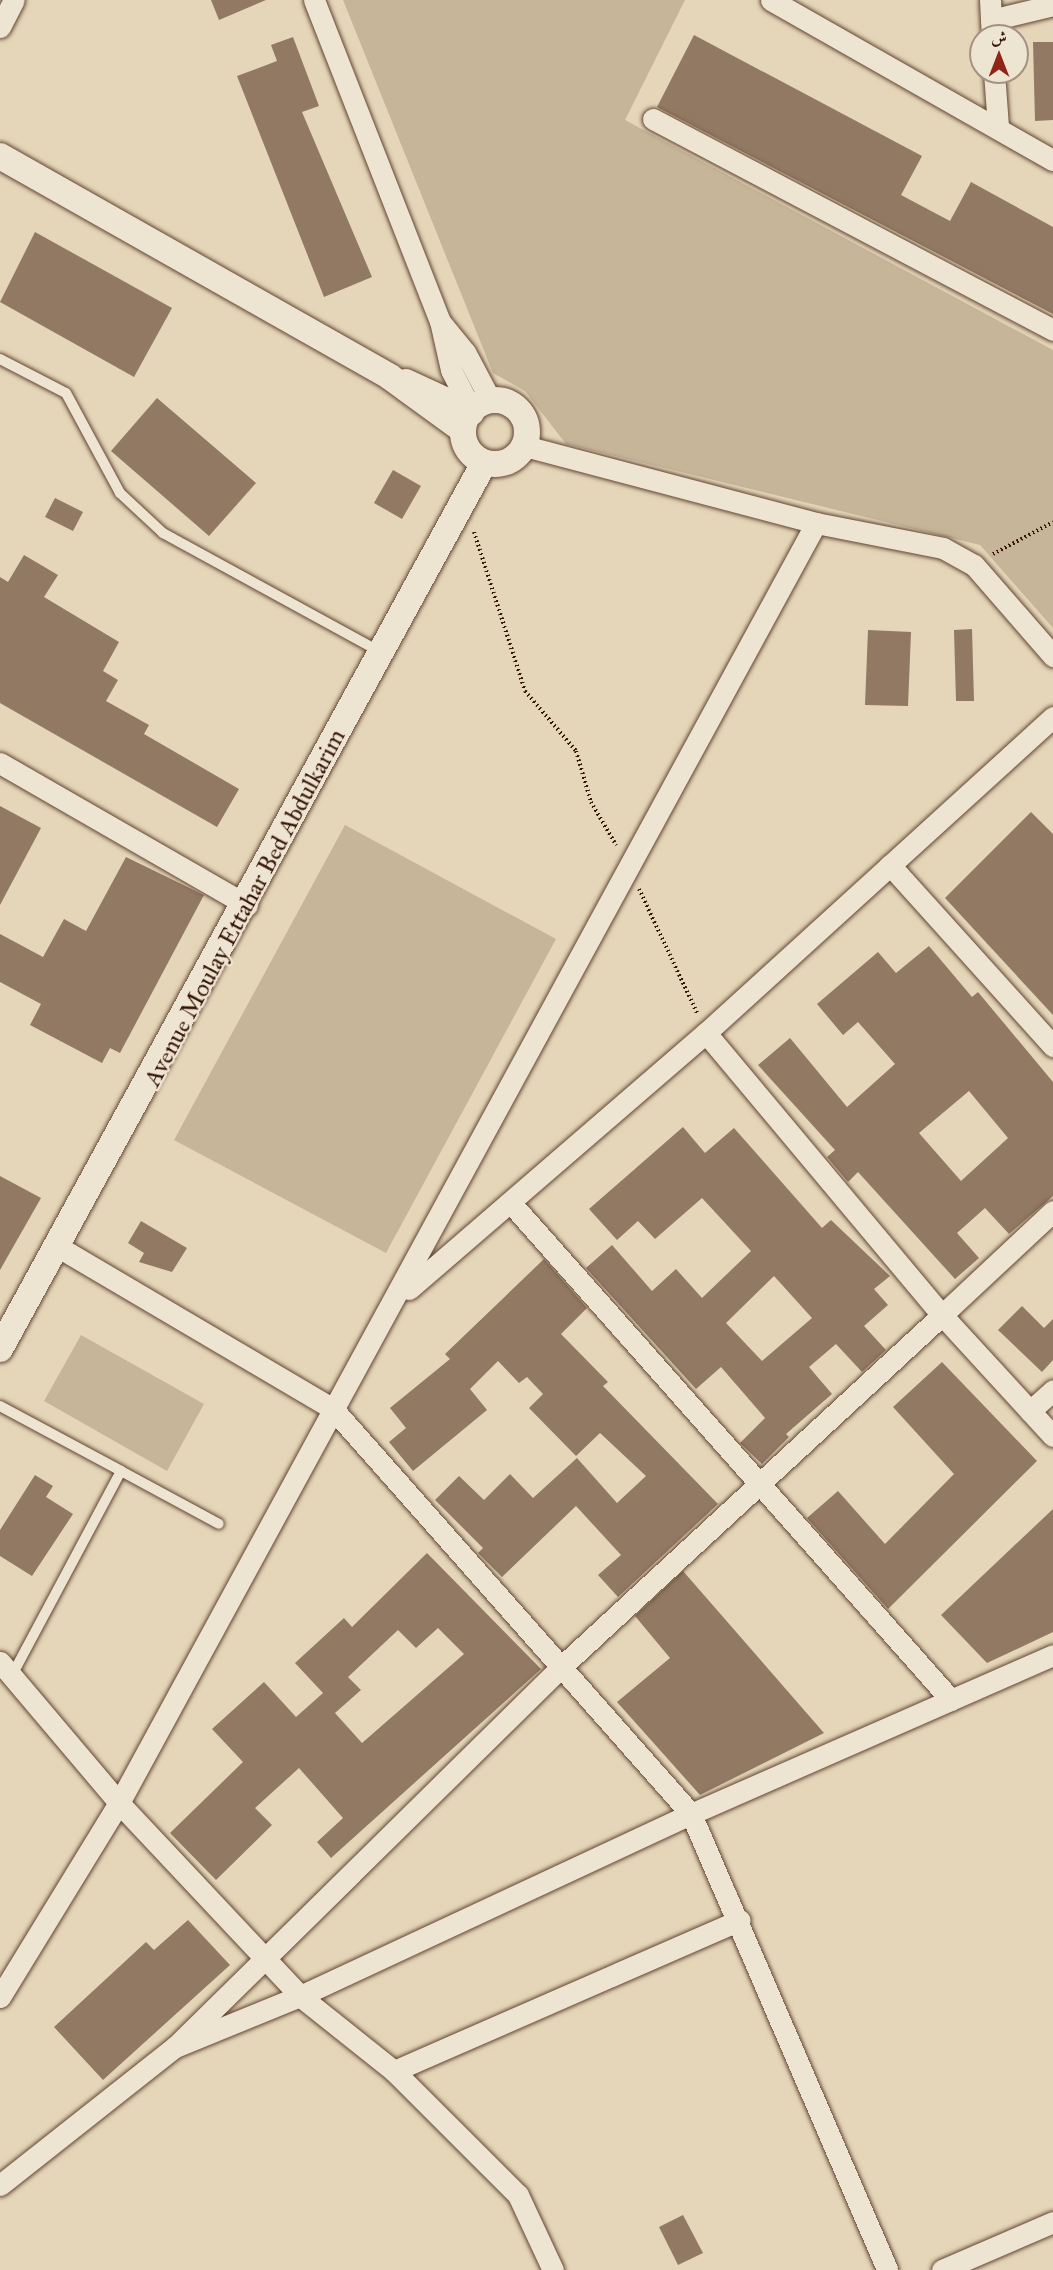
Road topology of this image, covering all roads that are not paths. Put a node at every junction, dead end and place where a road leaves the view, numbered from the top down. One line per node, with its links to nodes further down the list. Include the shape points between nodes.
1 (14, 0): 6 (street)
2 (314, 0): 14 (street, via 440,321 465,352)
3 (771, 0): 9 (street)
4 (1053, 5): 5 (street)
5 (991, 19)
6 (0, 25)
7 (995, 84): 9 (street)
8 (653, 119): 12 (street)
9 (998, 127): 11 (street)
10 (0, 156): 14 (street, via 390,377 438,393)
11 (1053, 160)
12 (1053, 330)
13 (0, 359): 18 (lane, via 66,393 120,493 163,533)
14 (474, 414): 15 (street, via 518,410 527,427); 16 (street, via 469,450)
15 (524, 446): 16 (street, via 503,464); 17 (street)
16 (484, 463): 18 (street, Avenue Moulay Ettahar Bed Abdulkarim)
17 (816, 523): 19 (street, via 943,548 974,565); 29 (street)
18 (382, 653): 23 (street, Avenue Moulay Ettahar Bed Abdulkarim)
19 (1053, 656)
20 (1053, 717): 22 (street)
21 (0, 763): 23 (street)
22 (890, 865): 24 (street); 25 (street)
23 (247, 905): 28 (street, Avenue Moulay Ettahar Bed Abdulkarim)
24 (706, 1033): 26 (street); 30 (street)
25 (1053, 1046)
26 (510, 1202): 29 (street); 38 (street)
27 (1053, 1211): 30 (street)
28 (60, 1248): 31 (street, Avenue Moulay Ettahar Bed Abdulkarim); 34 (street)
29 (398, 1298): 34 (street)
30 (942, 1315): 35 (street); 38 (street)
31 (0, 1350)
32 (1053, 1390): 35 (street)
33 (0, 1406): 37 (lane)
34 (333, 1409): 41 (street); 44 (street)
35 (1030, 1411): 36 (street)
36 (1053, 1436)
37 (121, 1471): 39 (lane); 42 (lane)
38 (757, 1486): 41 (street); 43 (street)
39 (219, 1524)
40 (1053, 1654): 43 (street)
41 (560, 1668): 45 (street); 47 (street)
42 (6, 1669): 44 (street)
43 (951, 1700): 45 (street)
44 (119, 1803): 47 (street); 49 (street)
45 (691, 1814): 46 (street); 48 (street)
46 (739, 1920): 51 (street); 55 (street)
47 (265, 1959): 48 (street); 50 (street)
48 (300, 1996): 50 (street); 51 (street)
49 (0, 1997)
50 (175, 2047): 52 (street)
51 (394, 2071): 54 (street, via 518,2195)
52 (0, 2185)
53 (1053, 2222): 56 (street)
54 (553, 2270)
55 (887, 2270)
56 (942, 2270)

